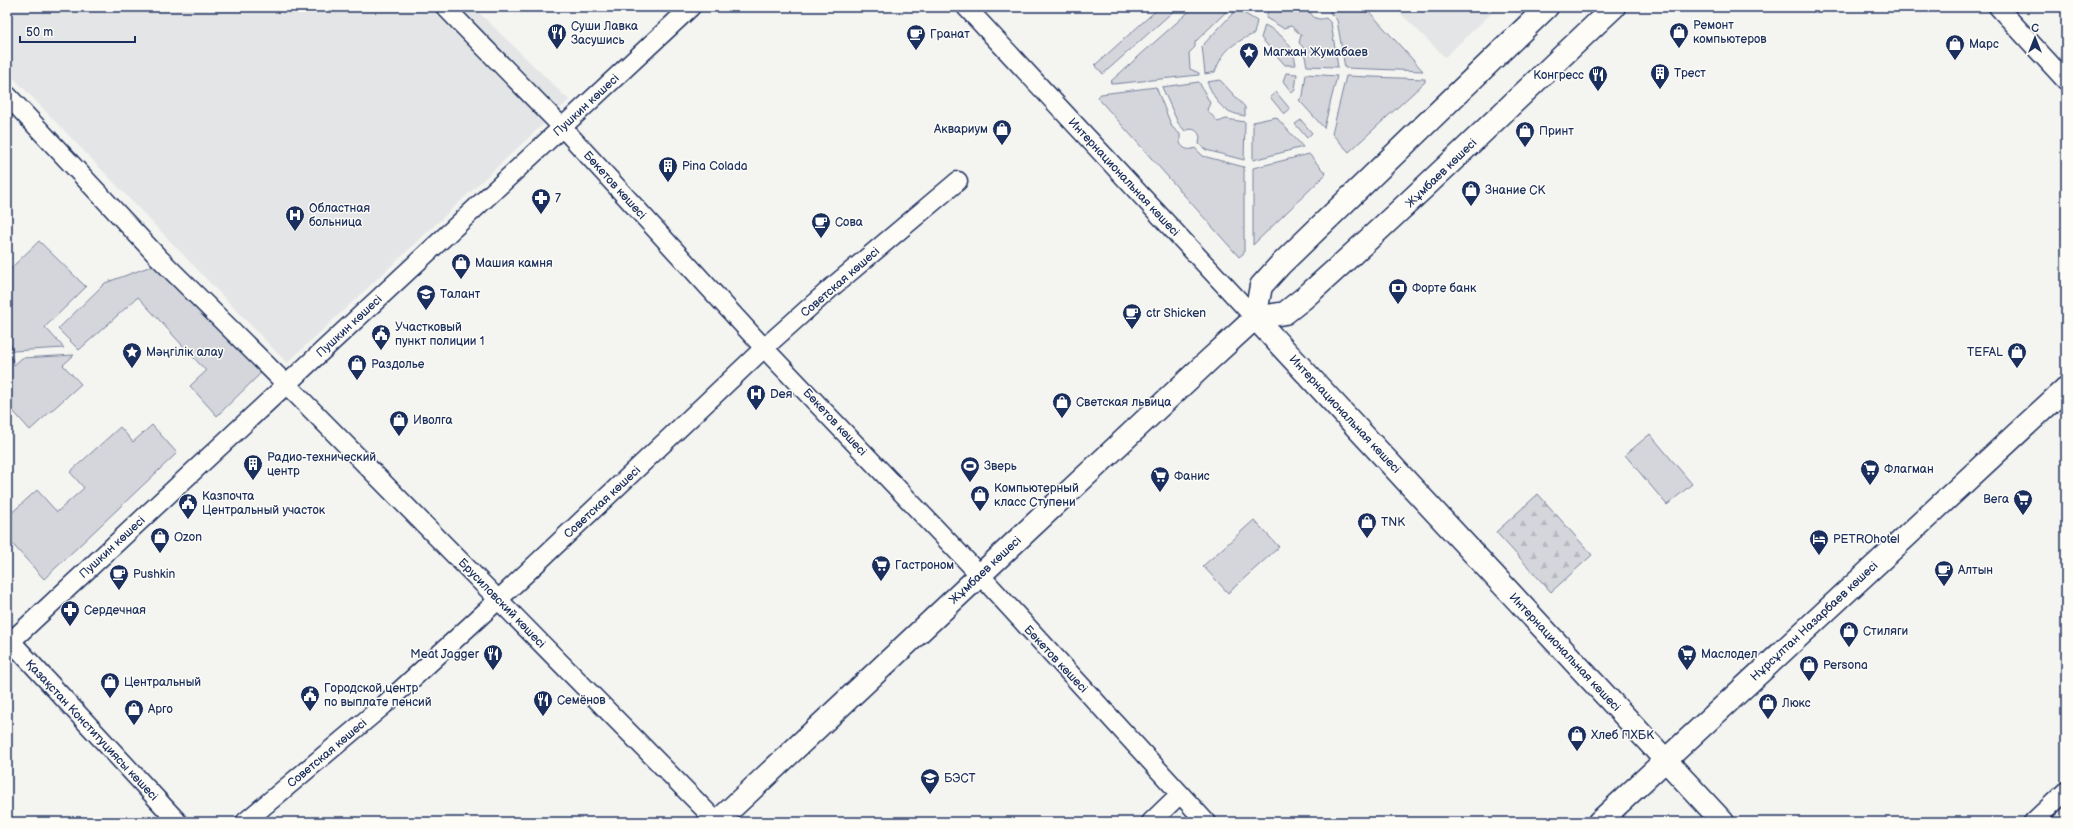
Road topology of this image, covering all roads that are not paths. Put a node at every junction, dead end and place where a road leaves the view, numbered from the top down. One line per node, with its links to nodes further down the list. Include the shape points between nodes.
1 (445, 7): 9 (street, Бөкетов көшесі)
2 (692, 7): 9 (street, Пушкин көшесі)
3 (966, 7): 11 (street, Интернациональная көшесі)
4 (1547, 7): 11 (main road, via 1280,265 1262,286)
5 (1614, 7): 11 (main road, Жұмбаев көшесі, via 1411,202 1304,298 1285,313)
6 (1998, 7): 7 (street)
7 (2066, 81)
8 (7, 95): 13 (street, Брусиловский көшесі, via 158,257)
9 (563, 128): 12 (street, Бөкетов көшесі); 13 (street, Пушкин көшесі)
10 (958, 181): 12 (street, Советская көшесі)
11 (1255, 318): 15 (main road, Жұмбаев көшесі); 18 (main road, Интернациональная көшесі)
12 (764, 348): 15 (street, Бөкетов көшесі); 16 (street, Советская көшесі)
13 (287, 384): 16 (street, Брусиловский көшесі); 17 (street, Пушкин көшесі)
14 (2066, 388): 18 (main road, Нұрсұлтан Назарбаев көшесі)
15 (980, 575): 20 (street, Бөкетов көшесі); 23 (main road, Жұмбаев көшесі)
16 (498, 600): 22 (street, Советская көшесі, via 379,709); 23 (street, Брусиловский көшесі)
17 (8, 641): 21 (street, Қазақстан Конституциясы көшесі)
18 (1666, 759): 26 (main road, Нұрсұлтан Назарбаев көшесі); 27 (main road, Интернациональная көшесі)
19 (2066, 791): 28 (street)
20 (1180, 794): 24 (street); 25 (street, Бөкетов көшесі)
21 (178, 822)
22 (245, 822)
23 (717, 822)
24 (1151, 822)
25 (1206, 822)
26 (1599, 822)
27 (1723, 822)
28 (2033, 822)

